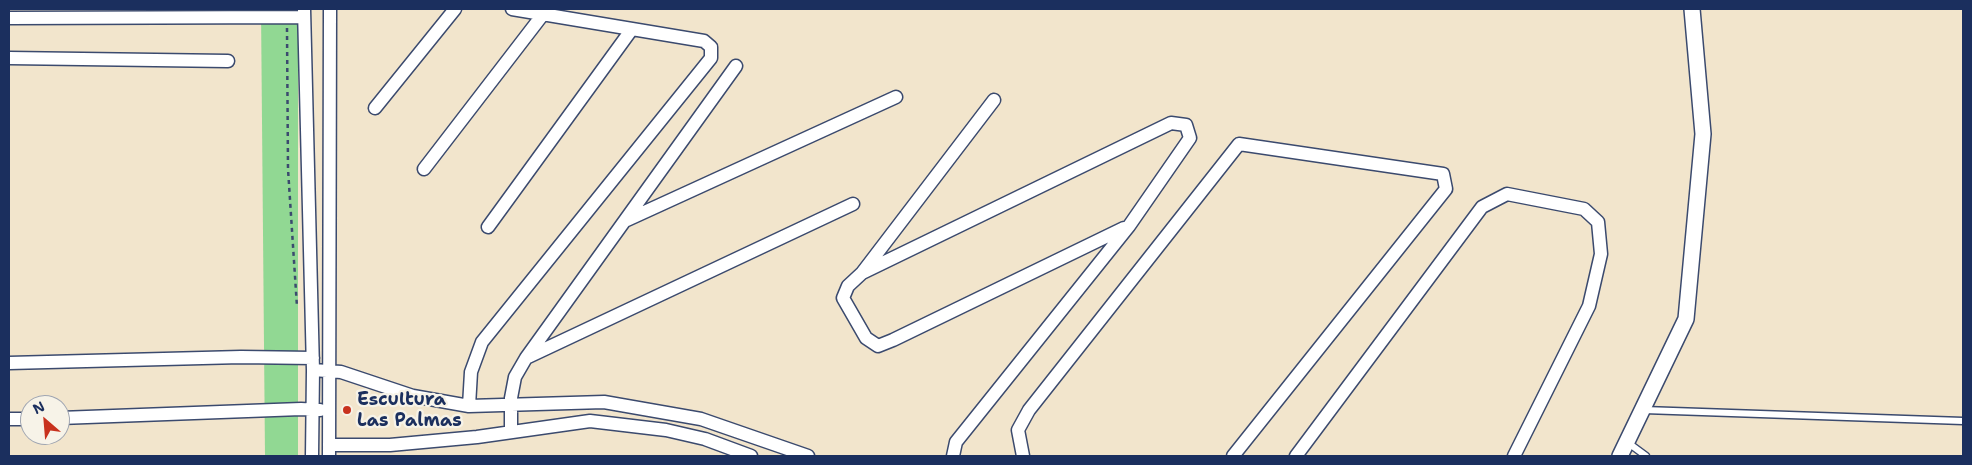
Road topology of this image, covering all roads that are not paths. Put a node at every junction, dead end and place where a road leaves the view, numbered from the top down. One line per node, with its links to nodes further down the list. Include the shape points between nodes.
1 (330, 9): 26 (street)
2 (456, 9): 16 (street)
3 (512, 9): 7 (street)
4 (1692, 9): 30 (street, via 1703,134 1686,319)
5 (221, 12): 6 (street, via 287,18); 8 (street)
6 (304, 13): 25 (street)
7 (544, 13): 10 (street); 17 (street)
8 (56, 14): 9 (street)
9 (11, 15)
10 (632, 29): 21 (street); 28 (street, via 704,41 711,47 711,58 482,342 471,372)
11 (9, 58): 12 (street)
12 (228, 61)
13 (736, 66): 19 (street)
14 (896, 97): 19 (street)
15 (994, 100): 22 (street)
16 (375, 108)
17 (424, 169)
18 (853, 204): 23 (street)
19 (625, 221): 23 (street)
20 (1129, 226): 22 (street, via 878,346 866,338 843,298 848,286); 22 (street, via 1190,138 1186,125 1172,123); 42 (street, via 956,442)
21 (488, 227)
22 (862, 273)
23 (526, 358): 27 (street, via 515,377)
24 (9, 362): 25 (street, via 241,357)
25 (313, 364): 26 (street); 29 (street)
26 (330, 370): 28 (street, via 413,396); 31 (street)
27 (511, 404): 28 (street); 34 (street, via 604,402 701,419); 35 (street)
28 (469, 406)
29 (312, 410): 31 (street); 32 (street); 39 (street)
30 (1644, 410): 33 (lane); 36 (street)
31 (329, 411): 37 (street)
32 (70, 418)
33 (1963, 421)
34 (739, 431): 38 (street); 41 (street)
35 (511, 432): 37 (street); 38 (street, via 590,421 666,430 705,439)
36 (1627, 442): 47 (street); 48 (lane)
37 (329, 450)
38 (731, 453): 40 (street)
39 (312, 456)
40 (751, 456)
41 (808, 456)
42 (953, 456)
43 (1023, 456): 44 (street, via 1018,430 1029,410 1239,144 1443,174 1446,189)
44 (1233, 456)
45 (1296, 456): 46 (street, via 1482,208 1507,194 1584,209 1598,222 1601,254 1588,306)
46 (1514, 456)
47 (1620, 456)
48 (1646, 456)

